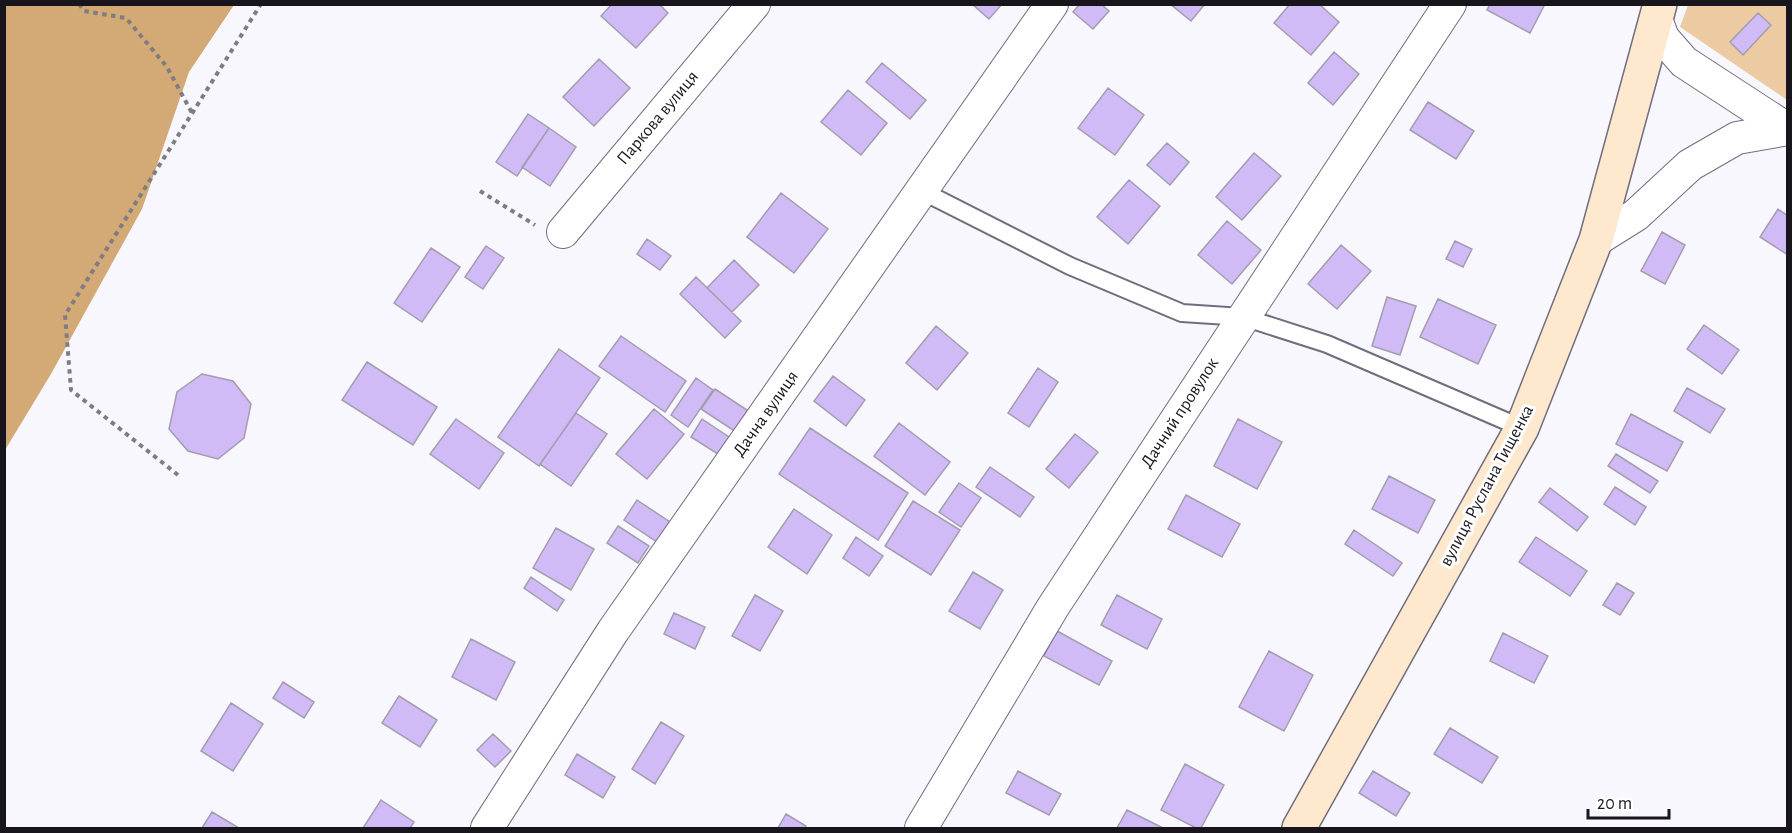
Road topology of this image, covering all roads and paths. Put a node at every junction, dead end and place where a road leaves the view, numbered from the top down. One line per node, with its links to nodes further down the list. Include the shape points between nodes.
1 (79, 4): 9 (path, via 84,11 126,18 167,67)
2 (261, 4): 9 (path)
3 (754, 4): 13 (street, Паркова вулиця)
4 (1052, 4): 12 (street, Дачна вулиця)
5 (1450, 4): 15 (street, Дачний провулок)
6 (1658, 12): 7 (street, via 1663,38); 8 (street, вулиця Руслана Тищенка)
7 (1684, 62): 8 (street, via 1654,68); 10 (street)
8 (1637, 88): 14 (street, вулиця Руслана Тищенка)
9 (192, 114): 17 (path, via 65,315 71,390)
10 (1788, 129): 14 (street, via 1737,138 1690,165 1636,215)
11 (480, 191): 13 (path, via 552,236)
12 (922, 191): 15 (lane, via 1070,266 1182,313); 18 (street, Дачна вулиця, via 613,631)
13 (563, 232)
14 (1596, 240): 16 (street, вулиця Руслана Тищенка)
15 (1243, 317): 16 (lane, via 1327,344); 19 (street, Дачний провулок, via 1053,607)
16 (1522, 428): 20 (street, вулиця Руслана Тищенка)
17 (178, 475)
18 (487, 828)
19 (921, 828)
20 (1299, 828)

